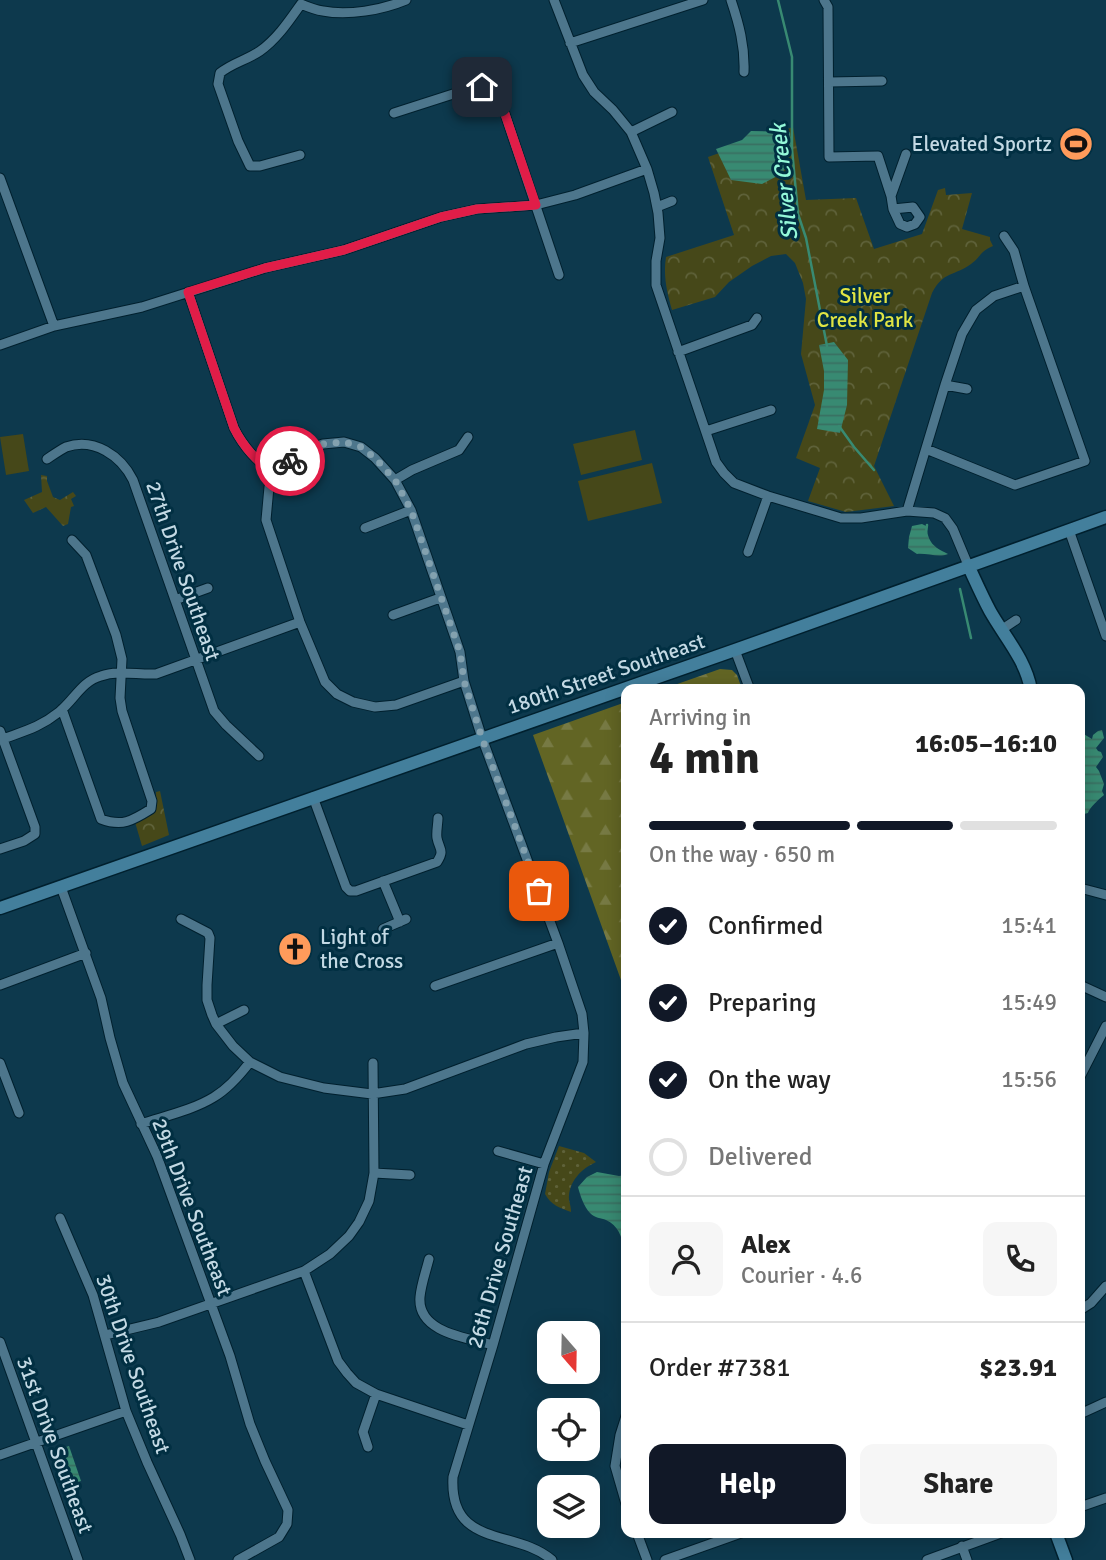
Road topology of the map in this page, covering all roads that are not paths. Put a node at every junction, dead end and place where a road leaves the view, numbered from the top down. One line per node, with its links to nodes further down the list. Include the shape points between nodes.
1 (406, 0): 6 (street, via 351,12 324,11)
2 (554, 0): 7 (street)
3 (704, 0): 7 (street)
4 (732, 0): 8 (street, via 741,31)
5 (824, 0): 10 (street, via 828,7)
6 (300, 2): 15 (street, via 279,33 259,52 228,66 220,73 218,84 250,166)
7 (570, 43): 13 (street, via 594,92)
8 (744, 72)
9 (882, 81): 10 (street)
10 (829, 82): 18 (street, via 829,157 878,156)
11 (672, 112): 13 (street)
12 (394, 113): 20 (street, via 470,88 486,88 502,105)
13 (631, 132): 16 (street)
14 (906, 154): 18 (street)
15 (300, 155)
16 (647, 169): 20 (street); 21 (street)
17 (0, 178): 28 (street)
18 (891, 196): 22 (street)
19 (672, 201): 21 (street)
20 (536, 205): 24 (street); 26 (street, via 441,217 344,250)
21 (657, 207): 30 (street, via 656,285)
22 (892, 209)
23 (1004, 236): 25 (street, via 1014,251)
24 (559, 275)
25 (1024, 286): 31 (street, via 994,296 976,310 962,334); 36 (street, via 1085,461 1015,485)
26 (188, 292): 28 (street); 38 (street, via 240,441)
27 (757, 318): 30 (street, via 752,325)
28 (54, 326): 29 (street)
29 (0, 345)
30 (678, 352): 34 (street)
31 (945, 385): 32 (street); 36 (street)
32 (967, 389)
33 (771, 410): 34 (street)
34 (706, 432): 40 (street, via 724,473 734,483)
35 (468, 437): 39 (street, via 459,450)
36 (926, 449): 42 (street)
37 (47, 459): 51 (street, 27th Drive Southeast, via 67,447 86,445 115,456 126,467)
38 (275, 475): 39 (street, 26th Drive Southeast, via 302,453 344,442 361,447); 54 (street, via 269,487 266,520)
39 (395, 480): 41 (street, 26th Drive Southeast)
40 (768, 496): 42 (street, via 841,518); 47 (street)
41 (411, 510): 44 (street); 50 (street, 26th Drive Southeast)
42 (908, 511): 48 (street, via 945,518)
43 (1106, 517): 45 (street, 180th Street Southeast)
44 (365, 528)
45 (1069, 530): 48 (street, 180th Street Southeast); 56 (street)
46 (72, 540): 59 (street, via 91,566 116,635)
47 (748, 552)
48 (968, 565): 55 (street); 57 (street, 180th Street Southeast)
49 (208, 588): 51 (street)
50 (440, 598): 52 (street); 60 (street, 26th Drive Southeast, via 460,652)
51 (175, 600): 58 (street, 27th Drive Southeast)
52 (393, 615)
53 (1016, 620): 55 (street)
54 (300, 622): 58 (street); 60 (street, via 325,682 349,700 375,707 396,705)
55 (1002, 630): 63 (street)
56 (1106, 636)
57 (735, 650): 61 (street, 180th Street Southeast); 62 (street)
58 (196, 659): 59 (street, via 156,674); 68 (street, 27th Drive Southeast, via 214,711)
59 (122, 673): 65 (street, via 99,676); 65 (street, via 122,711 151,809 115,824 101,819)
60 (464, 681): 67 (street, 26th Drive Southeast)
61 (637, 684)
62 (748, 684)
63 (1030, 684)
64 (621, 690): 67 (street, 180th Street Southeast)
65 (62, 709): 66 (street, via 39,727)
66 (1, 737): 71 (street, via 35,834)
67 (482, 738): 69 (street, 180th Street Southeast); 79 (street, 26th Drive Southeast)
68 (259, 756)
69 (313, 797): 72 (street, via 346,887 356,891); 73 (street, 180th Street Southeast)
70 (438, 818): 72 (street, via 441,857 437,862)
71 (0, 849)
72 (383, 881): 78 (street, via 403,921)
73 (61, 887): 76 (street, 180th Street Southeast); 80 (street, 29th Drive Southeast)
74 (1085, 889): 75 (street)
75 (1106, 895)
76 (0, 908)
77 (181, 919): 86 (street, via 210,938 207,1000)
78 (383, 929)
79 (558, 943): 82 (street); 88 (street, 26th Drive Southeast)
80 (86, 953): 81 (street); 95 (street, 29th Drive Southeast, via 123,1083)
81 (0, 985)
82 (435, 986)
83 (1085, 988): 84 (street)
84 (1106, 998)
85 (244, 1010): 86 (street)
86 (216, 1024): 89 (street)
87 (1106, 1026): 92 (street)
88 (584, 1033): 93 (street, via 526,1044 405,1089); 97 (street, 26th Drive Southeast, via 583,1062)
89 (250, 1062): 93 (street, via 280,1077); 95 (street, via 217,1096)
90 (0, 1063): 94 (street)
91 (373, 1063): 93 (street)
92 (1085, 1067)
93 (372, 1094): 98 (street)
94 (19, 1113)
95 (141, 1124): 104 (street, 29th Drive Southeast)
96 (498, 1151): 97 (street)
97 (544, 1164): 108 (street, 26th Drive Southeast)
98 (374, 1172): 99 (street); 102 (street, via 369,1201 359,1222 330,1254)
99 (410, 1175)
100 (60, 1218): 106 (street, 30th Drive Southeast)
101 (429, 1259): 108 (street, via 420,1299 429,1322 441,1331)
102 (304, 1271): 104 (street); 109 (street, via 338,1361 356,1383)
103 (1106, 1286): 105 (street)
104 (211, 1303): 106 (street); 128 (street, 29th Drive Southeast, via 250,1424 288,1510 279,1537)
105 (1085, 1307)
106 (106, 1335): 111 (street, 30th Drive Southeast)
107 (0, 1342): 115 (street, 31st Drive Southeast)
108 (493, 1345): 113 (street, 26th Drive Southeast)
109 (376, 1394): 113 (street); 116 (street, via 363,1432)
110 (1106, 1402): 112 (street)
111 (126, 1411): 115 (street); 127 (street, 30th Drive Southeast)
112 (1085, 1412)
113 (468, 1425): 129 (street, 26th Drive Southeast, via 453,1478 452,1492 460,1513 488,1534 527,1546)
114 (621, 1432): 118 (street, via 615,1466)
115 (36, 1441): 117 (street); 126 (street, 31st Drive Southeast)
116 (368, 1447)
117 (0, 1455)
118 (621, 1487)
119 (1106, 1498): 120 (street)
120 (1085, 1505)
121 (639, 1538): 130 (street)
122 (727, 1538): 131 (street)
123 (986, 1538): 125 (street)
124 (1058, 1538): 134 (street)
125 (962, 1546): 132 (street); 133 (street)
126 (78, 1560)
127 (190, 1560)
128 (238, 1560)
129 (552, 1560)
130 (647, 1560)
131 (665, 1560)
132 (927, 1560)
133 (967, 1560)
134 (1066, 1560)

